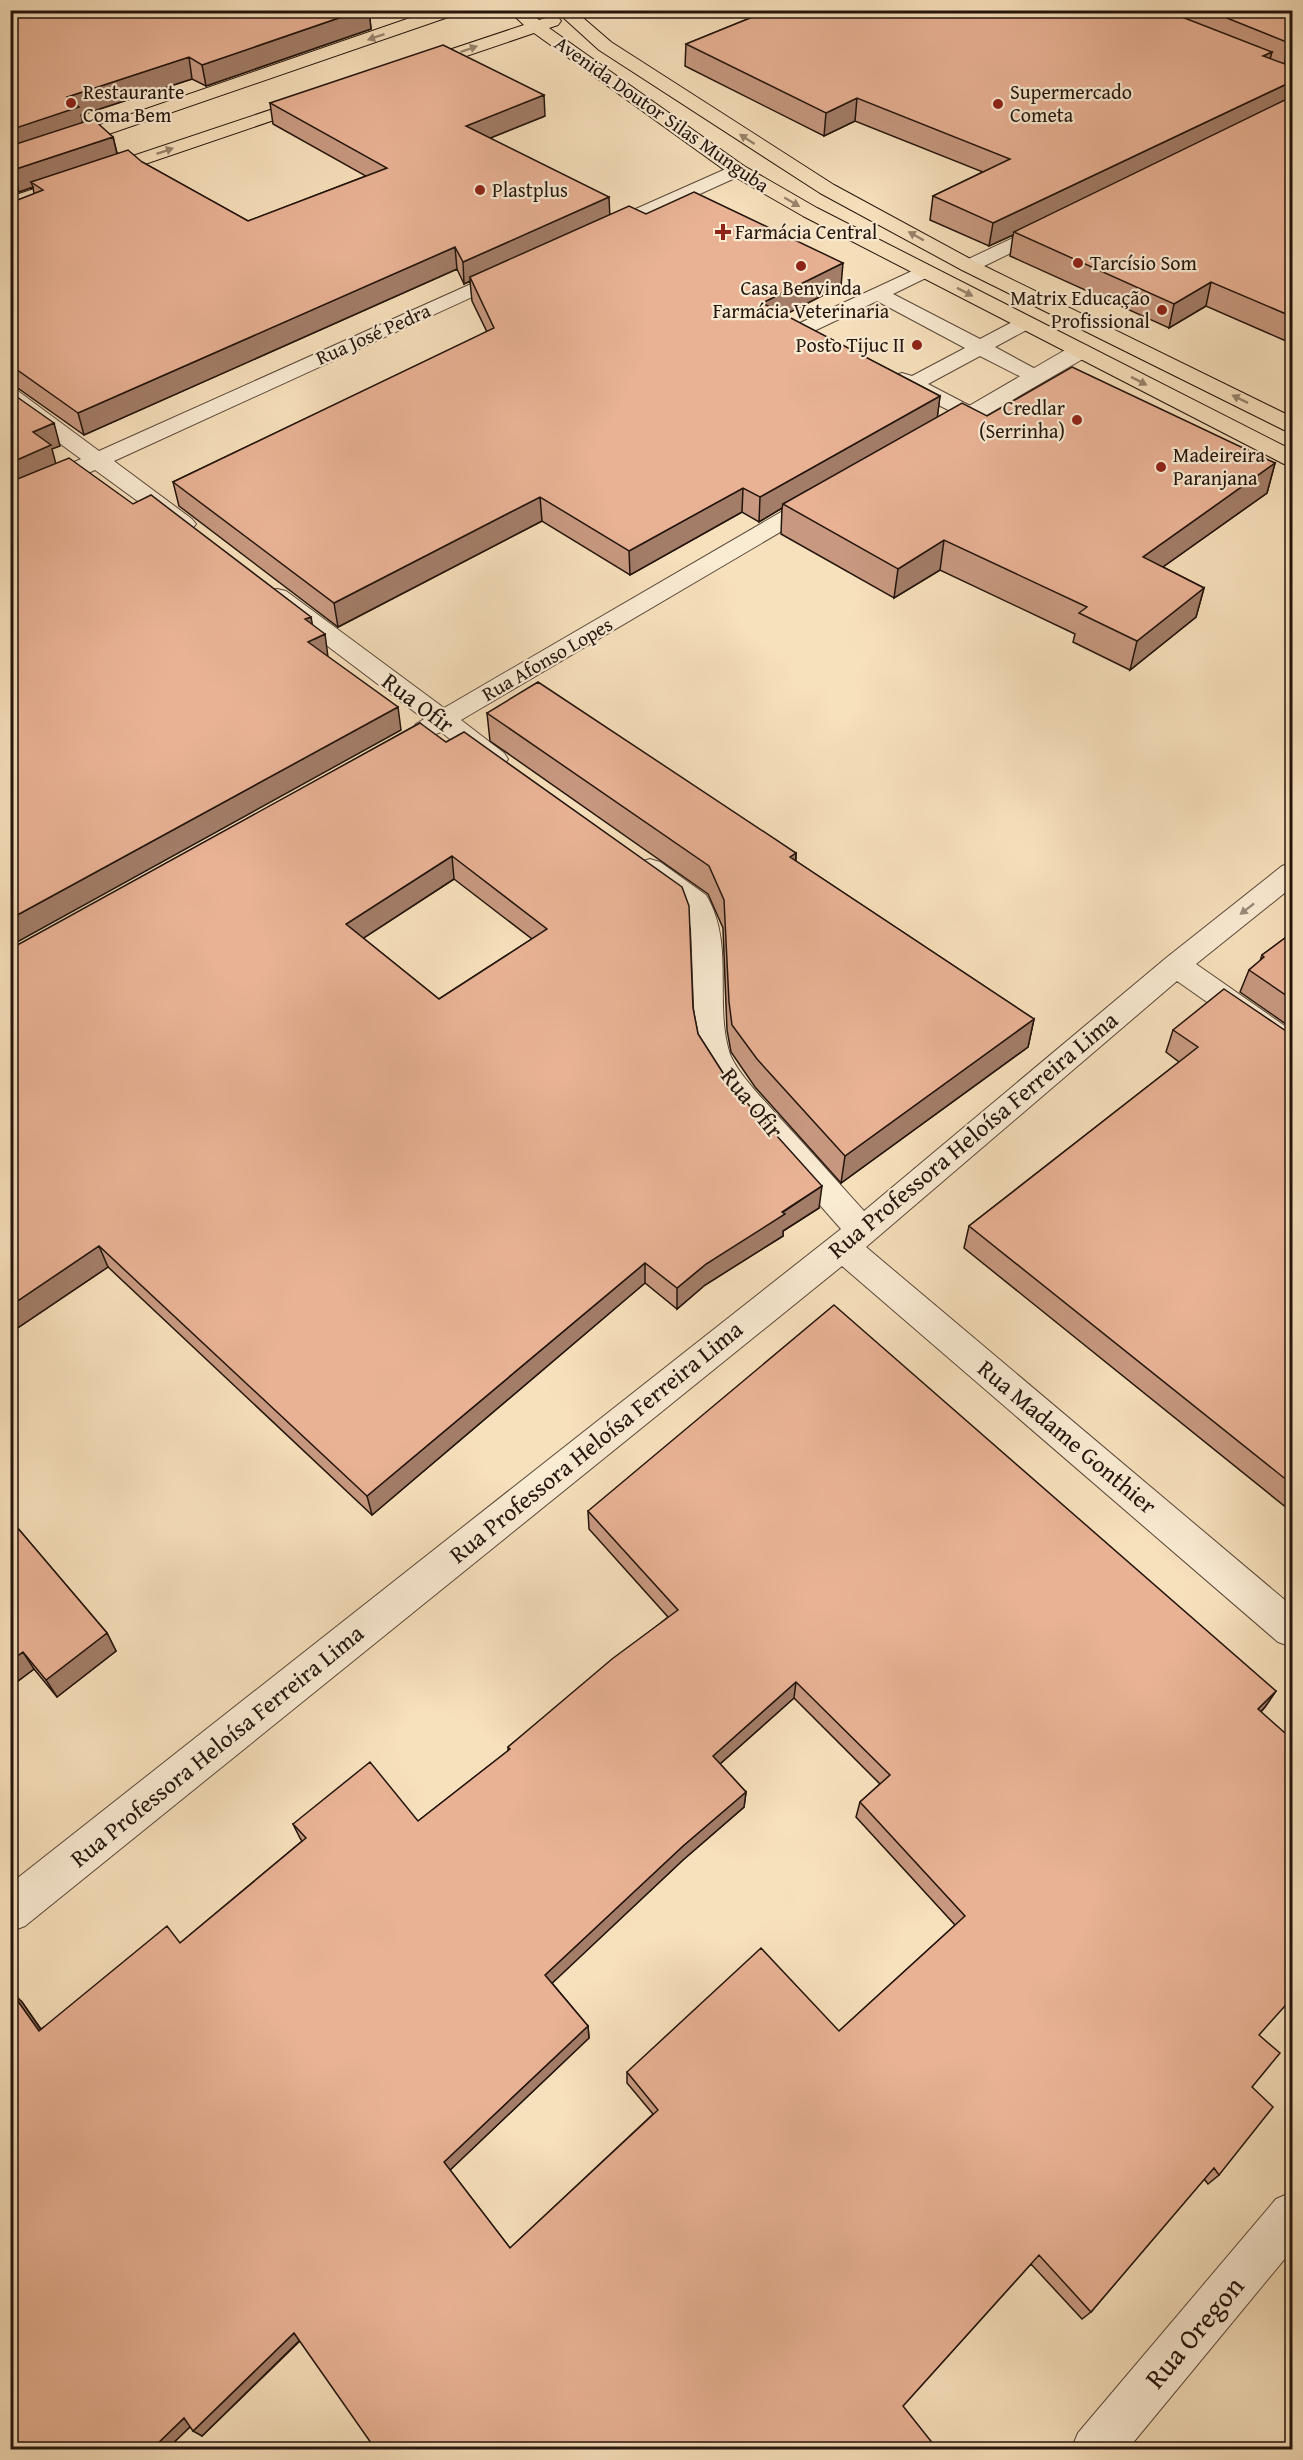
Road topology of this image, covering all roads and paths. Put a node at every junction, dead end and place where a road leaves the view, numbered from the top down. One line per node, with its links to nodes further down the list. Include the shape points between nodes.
1 (451, 10): 7 (main road, one-way to 7)
2 (516, 10): 4 (main road, Avenida Doutor Silas Munguba)
3 (572, 12): 4 (main road); 13 (main road, Avenida Doutor Silas Munguba, one-way to 3, via 827,189 750,141 605,46)
4 (536, 26): 5 (main road, one-way to 4); 8 (main road, Avenida Doutor Silas Munguba)
5 (396, 74)
6 (329, 96): 9 (main road, one-way to 6)
7 (10, 162)
8 (737, 170): 11 (street); 14 (main road, Avenida Doutor Silas Munguba, one-way to 14)
9 (10, 204)
10 (1066, 219): 13 (lane)
11 (580, 241)
12 (527, 265): 27 (street, Rua José Pedra)
13 (969, 266): 25 (main road, Avenida Doutor Silas Munguba, one-way to 13)
14 (925, 271): 15 (lane); 16 (main road, Avenida Doutor Silas Munguba, one-way to 16)
15 (877, 293): 17 (lane, via 807,327); 18 (lane)
16 (1025, 323): 18 (lane); 19 (main road, Avenida Doutor Silas Munguba)
17 (826, 337)
18 (981, 348): 21 (lane); 22 (lane)
19 (1080, 351): 21 (street); 28 (main road, Avenida Doutor Silas Munguba, one-way to 28)
20 (884, 369): 22 (lane)
21 (1036, 376): 24 (street)
22 (913, 384): 24 (lane)
23 (10, 396): 27 (street)
24 (970, 415): 26 (street)
25 (1293, 425)
26 (920, 443)
27 (98, 459): 30 (street, Rua José Pedra); 31 (street)
28 (1293, 459)
29 (839, 488): 33 (street, Rua Afonso Lopes)
30 (10, 500)
31 (203, 539)
32 (260, 583): 33 (street, Rua Ofir)
33 (441, 721): 34 (street, Rua Afonso Lopes); 35 (street, Rua Ofir)
34 (400, 744)
35 (517, 775)
36 (630, 855): 40 (street, Rua Ofir, via 696,902 706,928 714,1055)
37 (1293, 873): 38 (street, Rua Professora Heloísa Ferreira Lima, one-way to 38)
38 (1176, 965): 39 (street); 40 (street, Rua Professora Heloísa Ferreira Lima)
39 (1293, 1046)
40 (852, 1238): 41 (street, Rua Madame Gonthier); 42 (street, Rua Professora Heloísa Ferreira Lima)
41 (1293, 1629)
42 (10, 1911)
43 (1293, 2215): 44 (street, Rua Oregon)
44 (1095, 2450)

